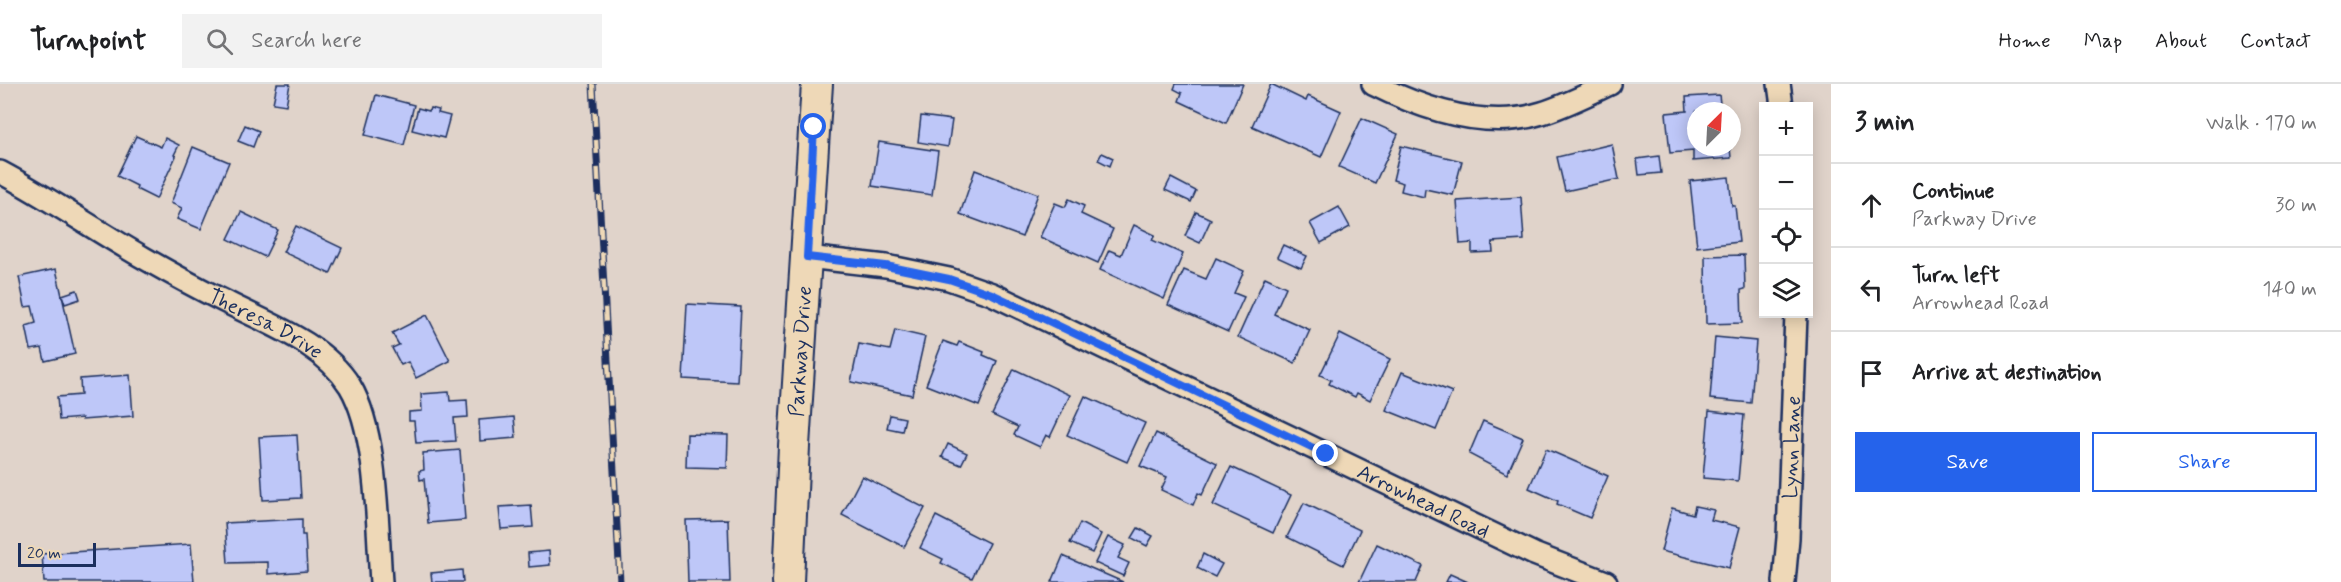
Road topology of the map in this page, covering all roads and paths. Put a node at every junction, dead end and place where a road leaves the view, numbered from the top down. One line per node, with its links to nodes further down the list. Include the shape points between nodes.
1 (817, 84): 7 (street, Parkway Drive)
2 (1373, 84): 3 (street, via 1430,108 1461,116 1506,119 1541,114)
3 (1610, 84)
4 (1779, 84): 5 (street)
5 (1781, 102)
6 (0, 172): 9 (street, Theresa Drive, via 185,282 294,336 339,371 362,414 370,446)
7 (807, 257): 10 (street, Parkway Drive); 11 (street, Arrowhead Road, via 897,268 949,279 992,294 1534,554)
8 (1796, 318): 12 (street, Lynn Lane)
9 (381, 582)
10 (789, 582)
11 (1606, 582)
12 (1784, 582)

